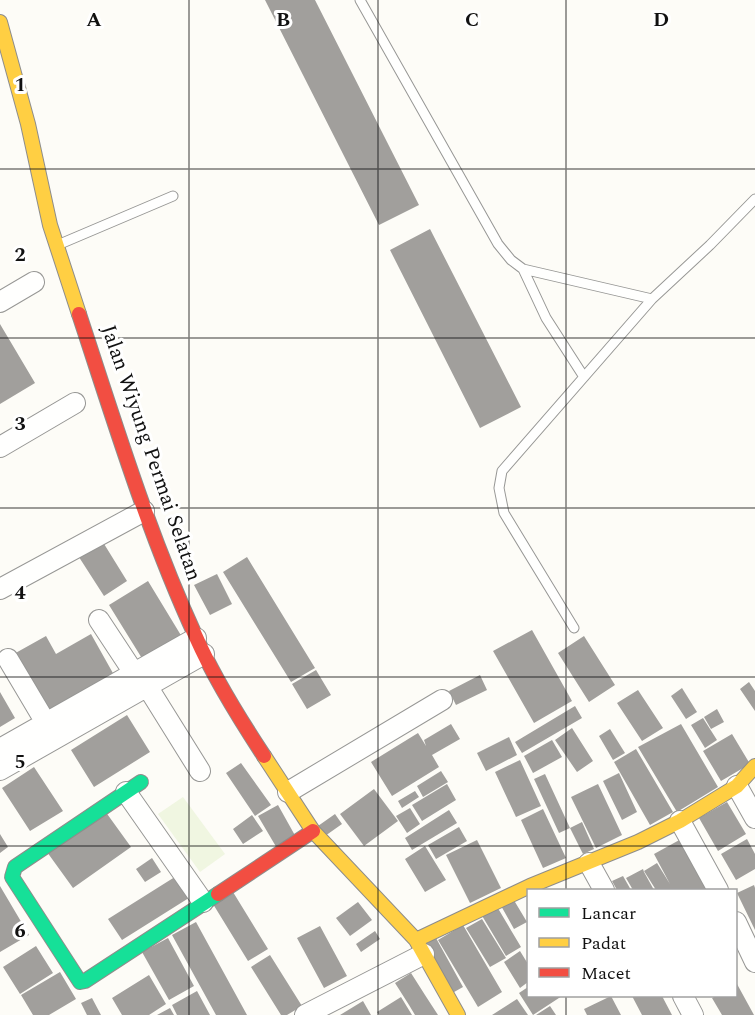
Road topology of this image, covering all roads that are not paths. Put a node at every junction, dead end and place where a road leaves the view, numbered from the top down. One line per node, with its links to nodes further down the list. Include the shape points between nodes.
1 (360, 0): 6 (lane, via 498,244)
2 (0, 22): 5 (street, Jalan Wiyung Permai Selatan)
3 (173, 196): 5 (lane)
4 (755, 199): 8 (lane)
5 (58, 244): 13 (street, Jalan Wiyung Permai Selatan)
6 (523, 269): 8 (lane); 10 (lane, via 546,318)
7 (34, 282): 9 (street)
8 (652, 299): 10 (lane)
9 (0, 302)
10 (584, 377): 16 (lane, via 502,471 499,488 504,513)
11 (75, 404): 12 (street)
12 (0, 447)
13 (144, 511): 14 (street); 17 (street, Jalan Wiyung Permai Selatan)
14 (0, 589)
15 (99, 620): 19 (street)
16 (573, 628)
17 (187, 651): 19 (street); 28 (street, Jalan Wiyung Permai Selatan, via 238,716)
18 (8, 659): 21 (street)
19 (140, 680): 21 (street); 24 (street); 25 (street)
20 (442, 700): 28 (street)
21 (46, 723): 22 (street)
22 (0, 749)
23 (755, 766): 26 (street)
24 (0, 770)
25 (200, 771)
26 (737, 786): 29 (street); 30 (street)
27 (134, 787): 35 (street); 35 (street, via 15,867 12,878 80,982)
28 (288, 792): 31 (street, Jalan Wiyung Permai Selatan)
29 (755, 818)
30 (680, 821): 32 (street); 34 (street)
31 (313, 831): 35 (street); 37 (street, Jalan Wiyung Permai Selatan)
32 (589, 863): 33 (street); 37 (street, via 530,886)
33 (603, 889)
34 (717, 889)
35 (203, 902)
36 (737, 926): 38 (street)
37 (420, 947): 40 (street); 41 (street, Jalan Wiyung Permai Selatan)
38 (755, 962)
39 (684, 997): 42 (street)
40 (314, 1013)
41 (458, 1015)
42 (693, 1015)

